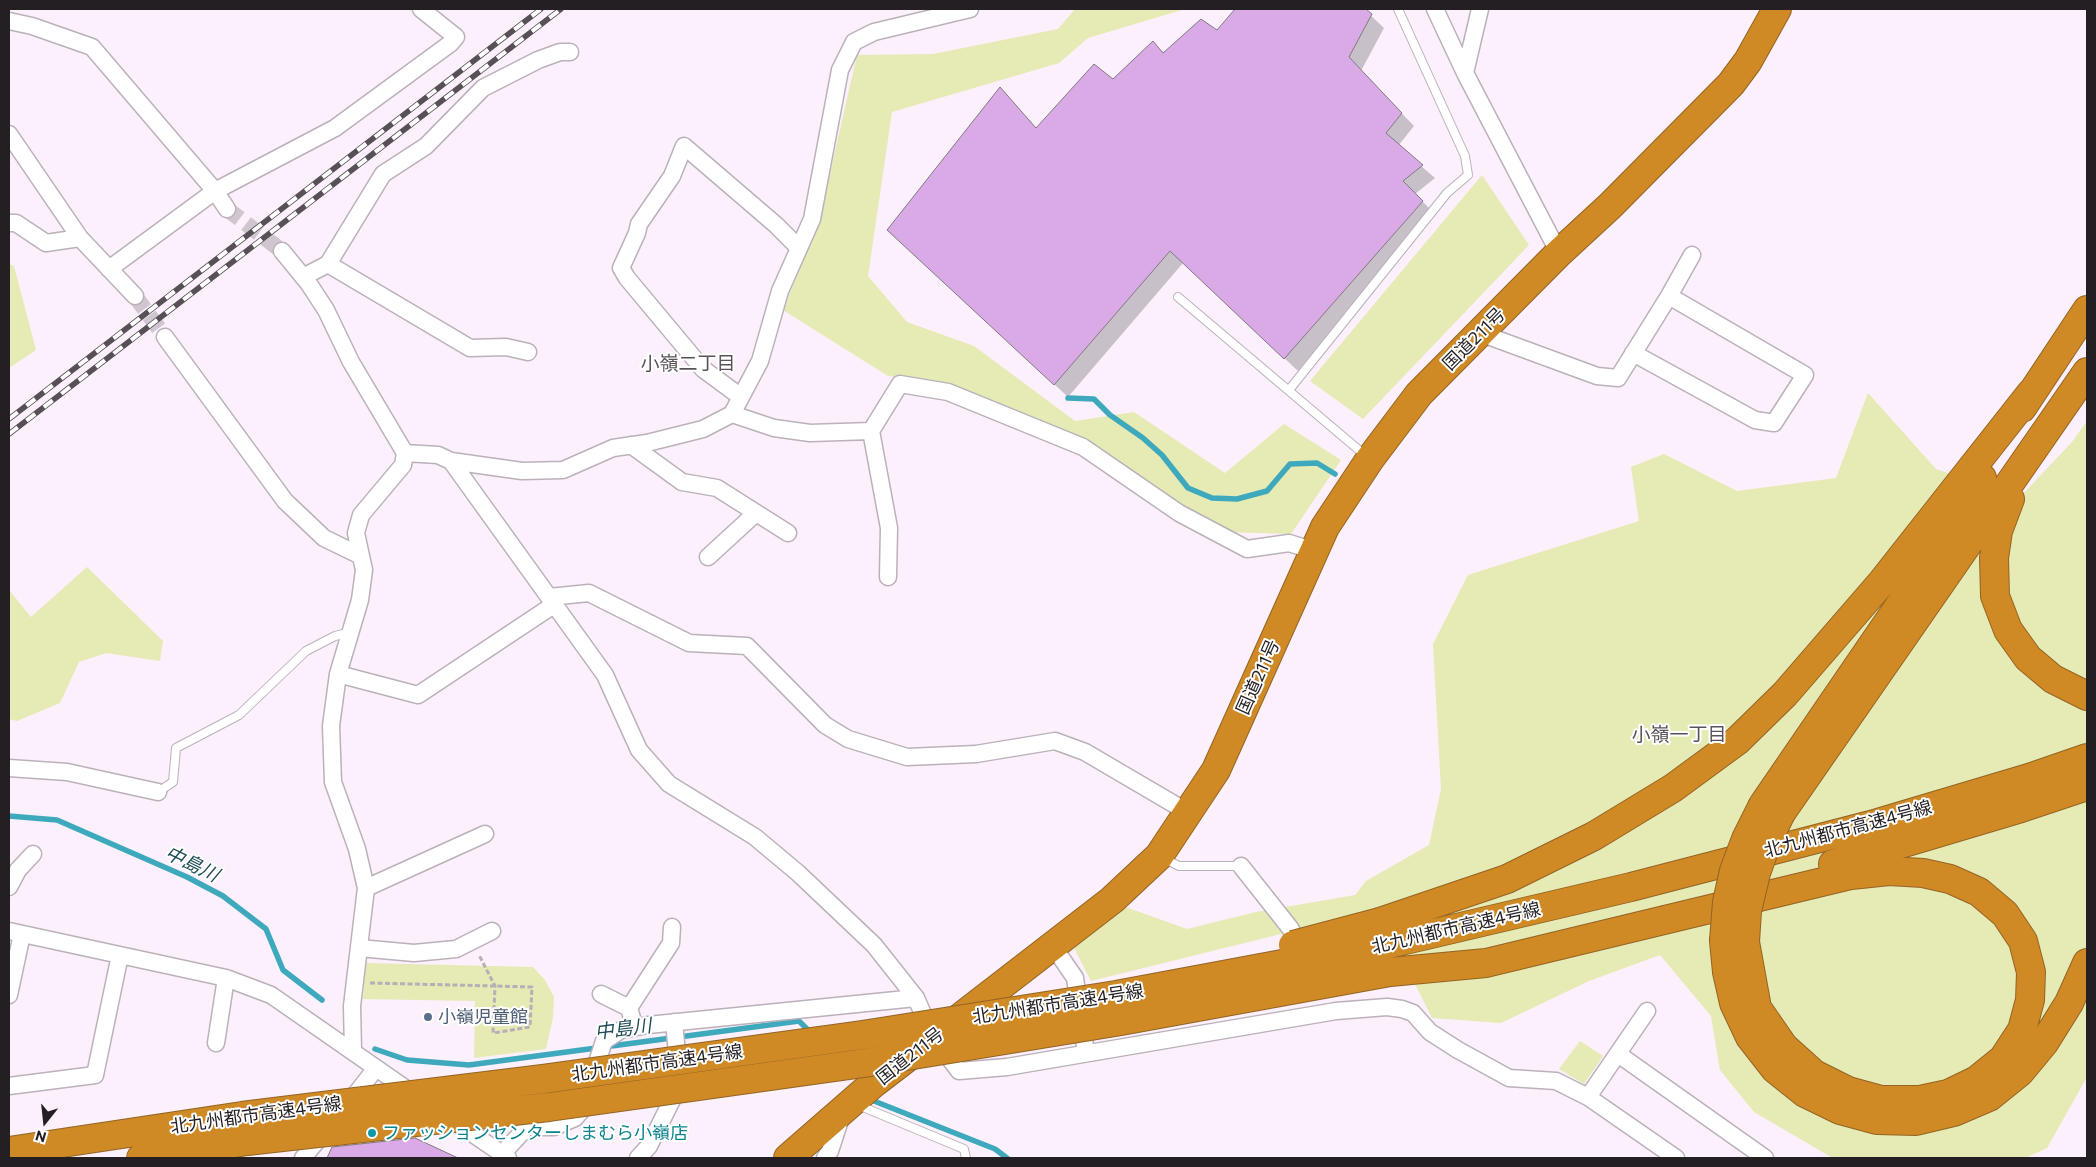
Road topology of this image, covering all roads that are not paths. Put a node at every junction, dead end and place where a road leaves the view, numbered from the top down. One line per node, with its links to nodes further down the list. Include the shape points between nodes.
1 (421, 9): 15 (street, via 456,37 451,43 335,128)
2 (970, 9): 19 (street, via 874,32 854,42 840,70 812,219)
3 (1398, 9): 35 (lane, via 1466,156 1468,175 1447,193)
4 (1435, 9): 11 (street)
5 (1480, 9): 11 (street)
6 (1762, 9): 14 (highway, 国道211号, via 1732,60)
7 (1778, 9): 12 (highway, 国道211号)
8 (1788, 9): 12 (highway, via 1760,57)
9 (9, 21): 15 (street, via 92,47)
10 (570, 52): 23 (street, via 538,60 483,88 426,146 383,174)
11 (1465, 73): 21 (street)
12 (1731, 84): 14 (highway, 国道211号)
13 (9, 134): 18 (street)
14 (1674, 143): 21 (highway, 国道211号)
15 (215, 191): 16 (street); 24 (street)
16 (227, 209)
17 (9, 223): 18 (street, via 16,223 46,243)
18 (80, 238): 24 (street)
19 (799, 248): 37 (street, via 780,291 760,361); 37 (street, via 684,146 672,176 640,224 622,268 703,369)
20 (282, 252): 25 (street)
21 (1559, 253): 30 (highway, 国道211号)
22 (1692, 255): 27 (street)
23 (328, 264): 25 (street); 32 (street, via 470,348 506,347)
24 (109, 269): 26 (street)
25 (303, 277): 42 (street, via 326,310 350,362)
26 (135, 296)
27 (1669, 296): 33 (street); 33 (street, via 1805,375 1774,423 1755,420)
28 (1178, 297): 35 (lane)
29 (2085, 314): 36 (highway)
30 (1480, 333): 33 (street, via 1597,376 1618,378); 43 (highway, 国道211号, via 1419,394)
31 (166, 337): 48 (street, via 285,501 324,538)
32 (528, 352)
33 (1633, 353)
34 (2087, 372): 40 (highway)
35 (1289, 390): 43 (lane)
36 (2031, 393): 59 (highway, via 1954,526); 70 (highway, via 1876,590 1785,694 1737,741 1673,788 1594,836 1507,879)
37 (741, 397): 38 (street)
38 (732, 414): 39 (street, via 774,428 810,433); 41 (street, via 703,429)
39 (871, 430): 47 (street, via 900,384 948,392 1083,447 1179,513 1247,549 1289,543); 50 (street, via 889,528)
40 (2048, 430): 54 (highway, via 2017,484 1998,532 1994,558 1995,596 2008,630 2028,658 2053,679); 59 (highway)
41 (631, 445): 44 (street, via 613,448 563,470 522,471); 45 (street, via 682,482 717,488)
42 (406, 453): 44 (street, via 438,454); 48 (street, via 403,465 362,515 356,533)
43 (1370, 459): 47 (highway, 国道211号, via 1326,527)
44 (451, 461): 51 (street)
45 (756, 513): 46 (street); 49 (street)
46 (788, 533)
47 (1315, 551): 60 (highway, 国道211号, via 1216,770)
48 (361, 556): 52 (street, via 364,570)
49 (708, 557)
50 (888, 577)
51 (552, 600): 53 (street, via 418,695); 60 (street, via 590,593 689,643 747,646 825,725 848,739 907,757 976,754 1055,741 1085,752); 80 (street, via 605,675 639,750 669,784 755,837 798,873 874,945)
52 (352, 631): 53 (street); 58 (lane, via 306,651 239,715 176,748 173,782)
53 (338, 674): 66 (street, via 331,726 333,782 357,849)
54 (2087, 696)
55 (2087, 758): 70 (highway, 北九州都市高速4号線, via 1878,823 1632,887)
56 (9, 768): 58 (street, via 67,772)
57 (2087, 786): 76 (highway, 北九州都市高速4号線, via 1883,850 1699,900)
58 (158, 792)
59 (1772, 809): 71 (highway, bridge, via 1767,842)
60 (1189, 813): 63 (highway, 国道211号)
61 (484, 834): 66 (street)
62 (33, 854): 65 (street, via 18,870)
63 (1159, 856): 64 (lane, via 1179,866); 72 (highway, 国道211号, via 1112,900)
64 (1241, 866): 82 (street, via 1290,928)
65 (9, 887)
66 (366, 888): 73 (street)
67 (672, 927): 81 (street, via 671,943)
68 (492, 930): 73 (street, via 456,949 414,953)
69 (15, 933): 74 (street); 79 (street)
70 (1382, 934): 95 (highway, 北九州都市高速4号線, bridge, via 1116,995 833,1039 542,1079)
71 (1735, 941): 75 (highway, via 1727,972 1734,1003 1750,1037 1775,1069 1805,1093 1831,1106 1877,1120 1916,1120 1954,1112 1989,1097 2020,1072 2044,1043); 76 (highway, via 1757,1008 1784,1047 1814,1074 1848,1091 1881,1100 1920,1100 1948,1094 1977,1080 2003,1059 2022,1030 2030,1000 2031,972 2023,942 2005,914 1979,892 1950,879 1889,871 1852,875 1486,963)
72 (1053, 946): 86 (highway, 国道211号); 89 (street, via 1075,978)
73 (359, 948): 88 (street, via 352,1006)
74 (120, 955): 77 (street); 92 (street, via 95,1076)
75 (2087, 963)
76 (1390, 972): 95 (highway, 北九州都市高速4号線, bridge, via 864,1063 549,1107)
77 (226, 978): 87 (street); 88 (street, via 271,995)
78 (601, 994): 81 (street)
79 (9, 995)
80 (916, 998): 84 (street); 86 (street)
81 (629, 1008): 85 (street)
82 (1336, 1011): 89 (street); 93 (street, via 1402,1009 1413,1013 1430,1032 1509,1078 1556,1081)
83 (1647, 1011): 90 (street)
84 (675, 1025): 85 (street); 100 (street, via 679,1074 673,1098 649,1146)
85 (636, 1027): 97 (street, via 621,1030 604,1041 581,1111 575,1118 554,1127 527,1127)
86 (933, 1038): 89 (street, via 959,1071 1007,1067); 94 (highway, 国道211号)
87 (216, 1043)
88 (353, 1051): 91 (street)
89 (1086, 1053)
90 (1618, 1054): 93 (street); 105 (street)
91 (376, 1068): 97 (street); 99 (street)
92 (9, 1086)
93 (1588, 1097): 104 (street)
94 (847, 1106): 101 (highway, 国道211号); 102 (street); 103 (lane, via 964,1149)
95 (244, 1128): 96 (highway, 北九州都市高速4号線); 98 (highway, 北九州都市高速4号線)
96 (9, 1151)
97 (505, 1156)
98 (141, 1158)
99 (303, 1158)
100 (638, 1158)
101 (788, 1158)
102 (825, 1158)
103 (966, 1158)
104 (1676, 1158)
105 (1765, 1158)

